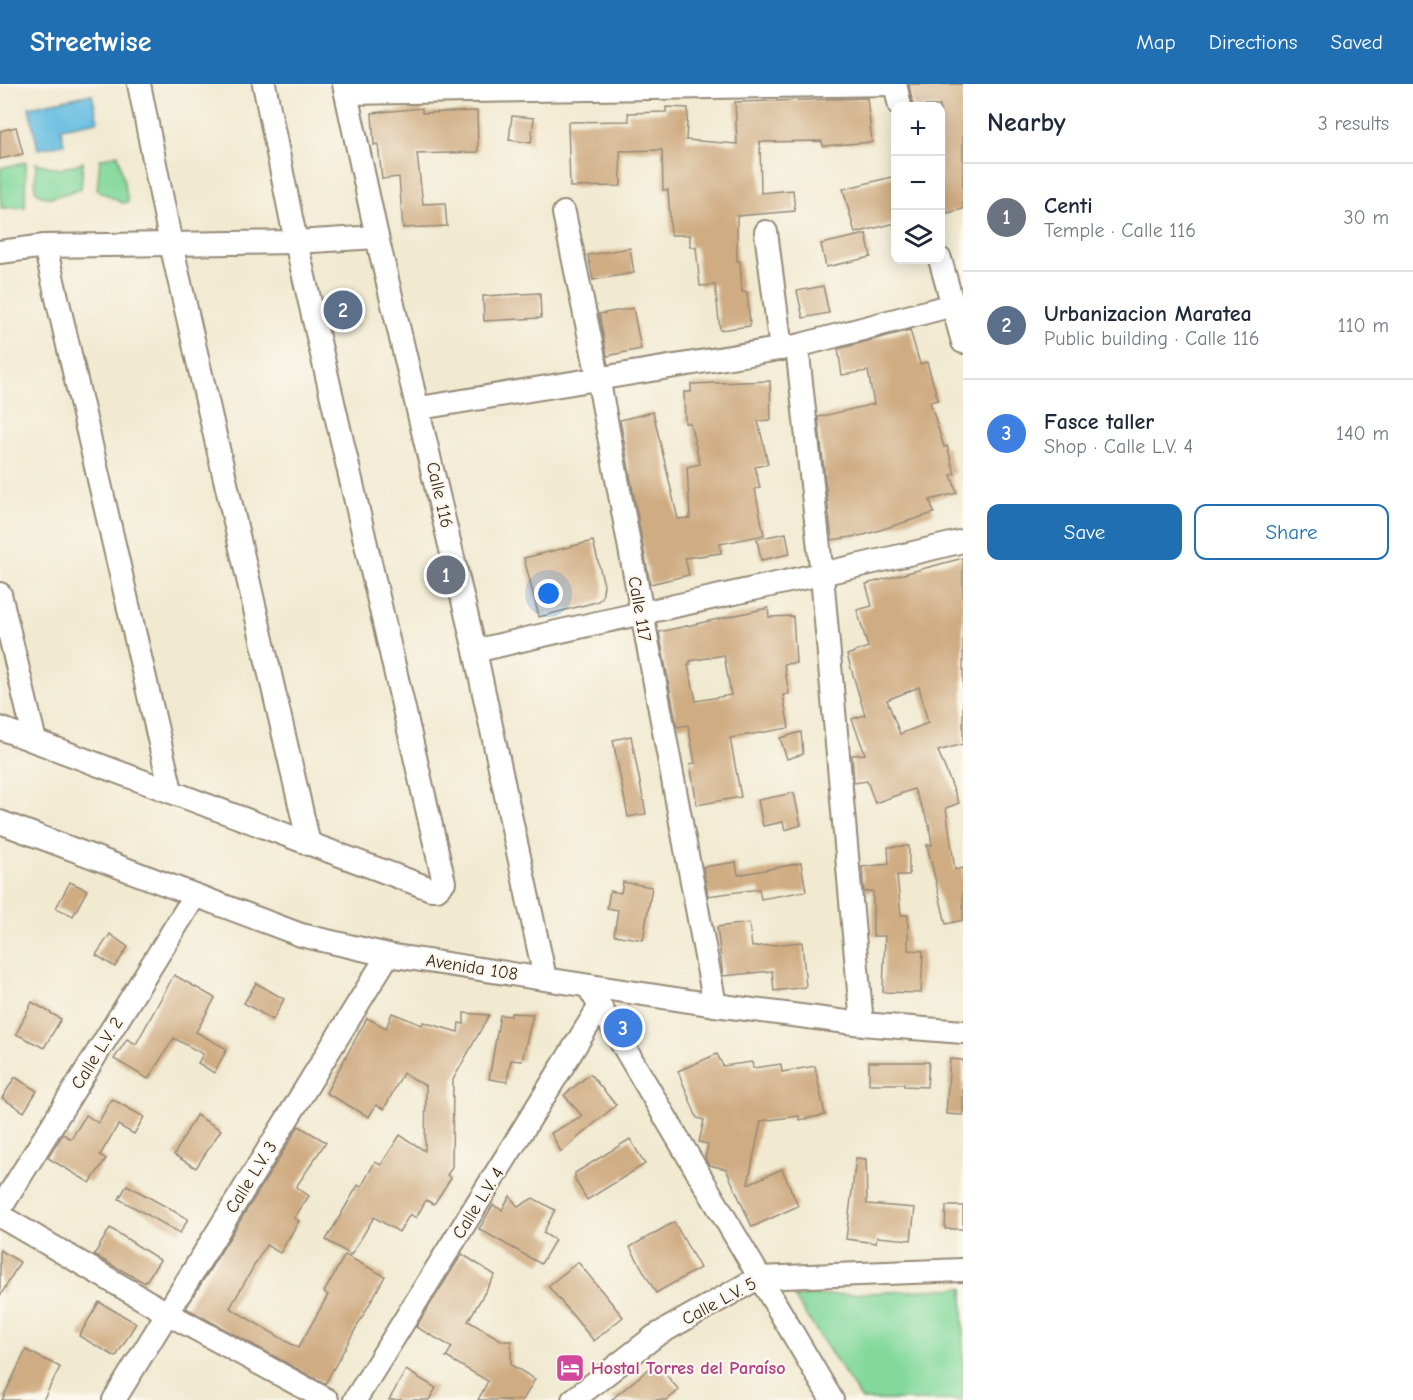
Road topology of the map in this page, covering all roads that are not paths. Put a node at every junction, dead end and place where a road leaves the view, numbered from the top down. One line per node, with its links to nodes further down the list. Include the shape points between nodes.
1 (139, 84): 10 (street)
2 (264, 84): 9 (street)
3 (893, 84): 4 (street); 5 (street)
4 (345, 88): 8 (street, Calle 116)
5 (899, 102)
6 (564, 213): 17 (street, Calle 117)
7 (766, 232): 16 (street)
8 (377, 237): 9 (street); 18 (street, Calle 116)
9 (296, 242): 10 (street); 28 (street, via 444,882 431,889)
10 (171, 244): 11 (street); 28 (street)
11 (45, 246): 12 (street); 26 (street)
12 (0, 252)
13 (941, 264): 14 (street)
14 (953, 305): 15 (street); 16 (street)
15 (963, 342)
16 (789, 348): 17 (street); 20 (street)
17 (598, 377): 18 (street); 22 (street, Calle 117)
18 (420, 408): 23 (street, Calle 116)
19 (963, 541): 20 (street)
20 (822, 576): 22 (street); 35 (street)
21 (0, 594): 25 (street)
22 (640, 611): 23 (street); 33 (street, Calle 117)
23 (475, 651): 31 (street, Calle 116)
24 (0, 728): 25 (street)
25 (35, 741): 26 (street)
26 (171, 791): 28 (street)
27 (0, 822): 29 (street, Avenida 108)
28 (309, 844)
29 (194, 897): 30 (street, Avenida 108, via 301,935); 37 (street, Calle L.V. 2)
30 (388, 955): 31 (street, Avenida 108); 41 (street, Calle L.V. 3)
31 (545, 978): 32 (street, Avenida 108)
32 (588, 986): 33 (street, Avenida 108); 34 (street)
33 (714, 1005): 35 (street, Avenida 108)
34 (600, 1006): 40 (street); 44 (street, Calle L.V. 4)
35 (862, 1024): 36 (street, Avenida 108)
36 (963, 1032)
37 (0, 1209)
38 (0, 1216): 41 (street)
39 (963, 1270): 40 (street, Calle L.V. 5)
40 (758, 1278): 45 (street, Calle L.V. 5, via 655,1336); 46 (street)
41 (167, 1313): 42 (street, Calle L.V. 3); 43 (street)
42 (114, 1400)
43 (327, 1400)
44 (355, 1400)
45 (573, 1400)
46 (832, 1400)

